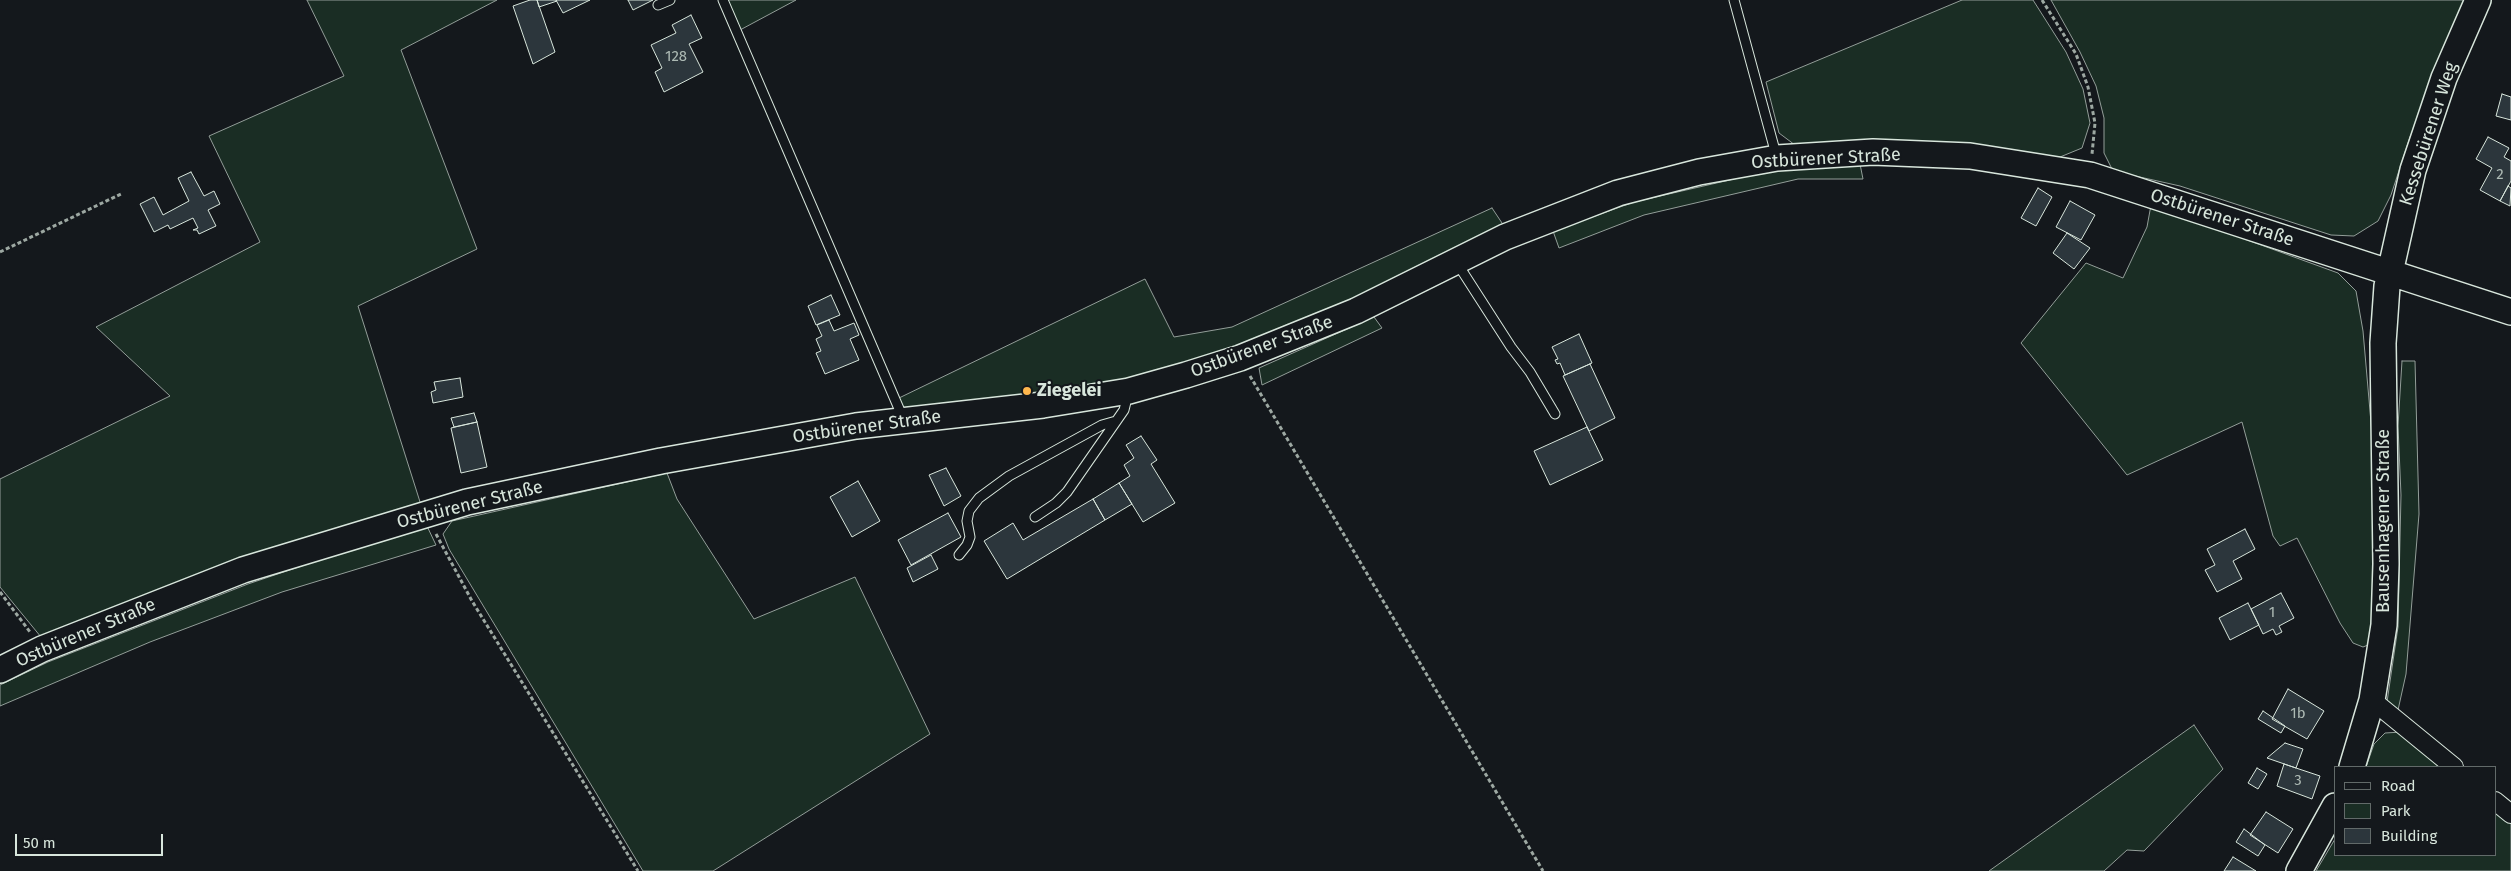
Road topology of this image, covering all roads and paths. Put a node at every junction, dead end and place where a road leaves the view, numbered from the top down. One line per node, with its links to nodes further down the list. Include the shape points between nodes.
1 (670, 0): 6 (lane)
2 (723, 0): 17 (lane)
3 (1734, 0): 7 (lane)
4 (2042, 0): 8 (path, via 2076,54 2088,87 2095,123)
5 (2478, 0): 12 (street, Kessebürener Weg, via 2444,78 2413,170)
6 (658, 5)
7 (1777, 158): 8 (street, Ostbürener Straße, via 1873,152 1970,156); 11 (street, Ostbürener Straße, via 1699,172 1618,193 1505,237)
8 (2090, 175): 12 (street, Ostbürener Straße)
9 (123, 193): 10 (path)
10 (0, 252)
11 (1456, 260): 14 (street, Ostbürener Straße, via 1356,312); 16 (lane)
12 (2390, 272): 13 (street, Ostbürener Straße); 25 (street, Bausenhagener Straße, via 2382,343 2384,625)
13 (2511, 312)
14 (1240, 358): 15 (street, Ostbürener Straße); 32 (path)
15 (1129, 391): 17 (street, Ostbürener Straße, via 1043,405); 18 (lane, via 1124,410)
16 (1555, 414)
17 (904, 420): 19 (street, Ostbürener Straße, via 661,461 467,502)
18 (1116, 421): 20 (lane, via 1067,492); 21 (lane, via 1102,425 1018,471 979,498 969,511 966,521 970,537)
19 (425, 514): 23 (street, Ostbürener Straße, via 243,570); 31 (path, via 472,601)
20 (1035, 517)
21 (959, 555)
22 (0, 592): 23 (path)
23 (42, 649): 24 (street, Ostbürener Straße)
24 (0, 670)
25 (2372, 700): 26 (street, Bausenhagener Straße); 27 (street)
26 (2352, 766)
27 (2453, 766)
28 (2496, 802): 30 (street)
29 (2334, 808): 33 (street)
30 (2511, 814)
31 (638, 871)
32 (1543, 871)
33 (2299, 871)

